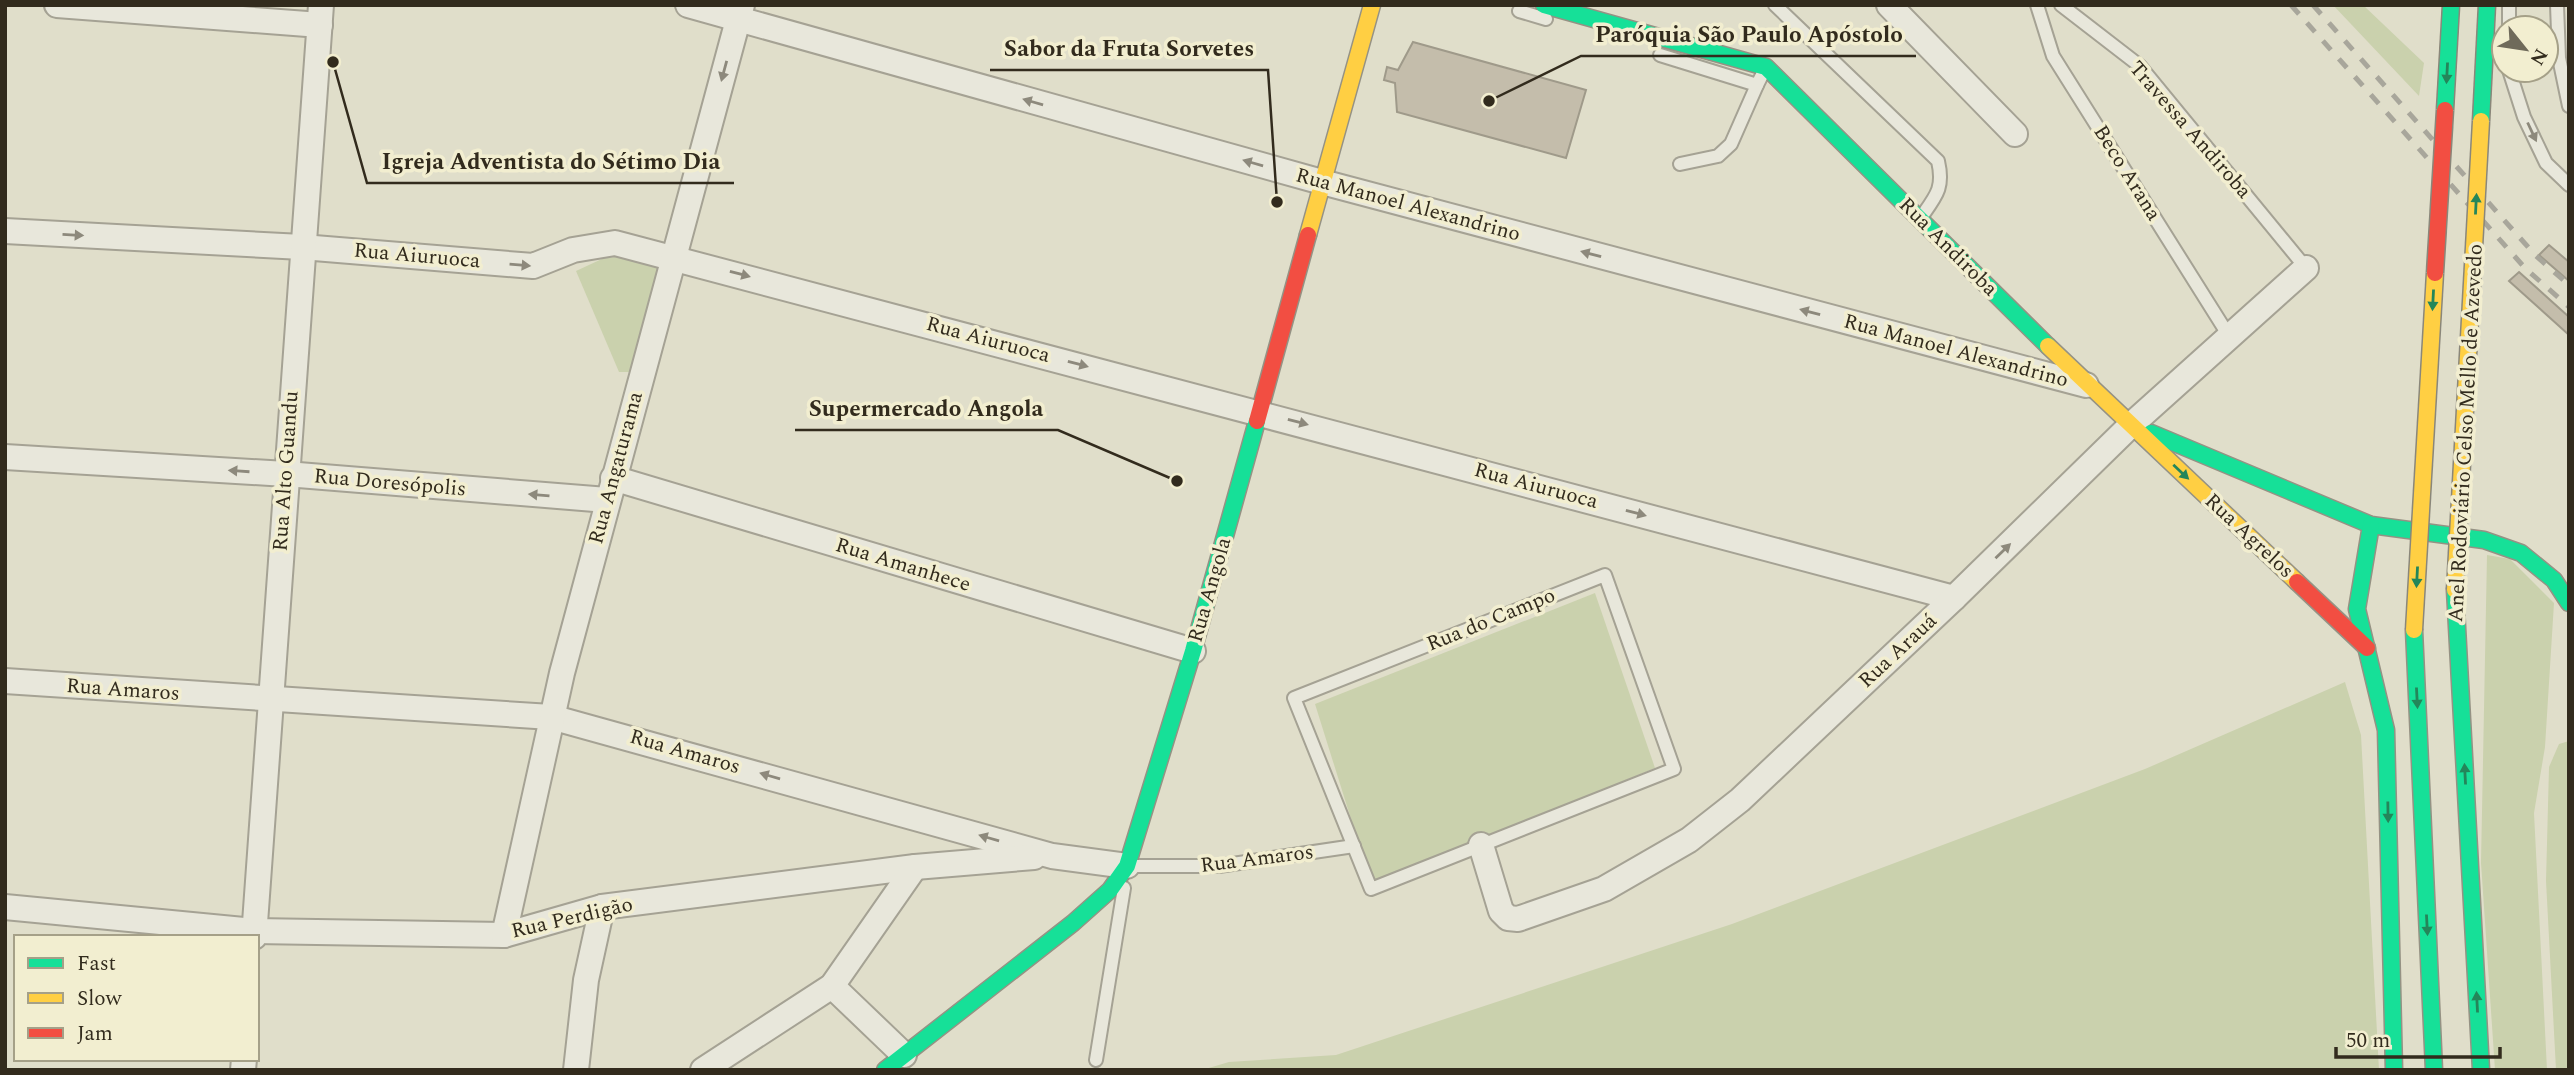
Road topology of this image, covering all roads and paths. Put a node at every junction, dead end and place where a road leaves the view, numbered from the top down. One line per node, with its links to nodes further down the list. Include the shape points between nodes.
1 (57, 5): 14 (street)
2 (688, 5): 13 (street, Rua Manoel Alexandrino)
3 (1372, 5): 23 (main road, Rua Angola)
4 (1544, 5): 17 (main road)
5 (1775, 5): 25 (lane, via 1938,161 1942,179)
6 (1889, 5): 21 (street)
7 (2037, 5): 30 (lane, Beco Arana, via 2053,56)
8 (2061, 5): 29 (lane, Travessa Andiroba, via 2140,66)
9 (2451, 5): 60 (main road, Anel Rodoviário Celso Mello de Azevedo, one-way to 60, bridge, via 2414,629)
10 (2487, 5): 61 (main road, Anel Rodoviário Celso Mello de Azevedo, one-way to 10, bridge, via 2455,590)
11 (2557, 5): 20 (lane, via 2558,58)
12 (1519, 11): 15 (lane)
13 (740, 12): 23 (street, Rua Manoel Alexandrino, one-way to 13); 28 (street, Rua Angaturama, one-way to 28)
14 (321, 15): 27 (street, Rua Alto Guandu)
15 (1559, 23)
16 (1651, 52): 19 (lane)
17 (1766, 67): 19 (lane); 25 (main road, Rua Andiroba)
18 (2514, 84): 24 (lane, one-way to 24, via 2546,163)
19 (1757, 85): 22 (lane, via 1731,144 1718,156)
20 (2569, 106)
21 (2015, 134)
22 (1680, 164)
23 (1322, 183): 31 (street, Rua Manoel Alexandrino, one-way to 23); 32 (main road, Rua Angola)
24 (2569, 185)
25 (1919, 219): 31 (main road, Rua Andiroba)
26 (5, 231): 27 (street, Rua Aiuruoca, one-way to 27)
27 (302, 247): 28 (street, Rua Aiuruoca, one-way to 28, via 533,266 598,244 615,243); 35 (street, Rua Alto Guandu)
28 (674, 256): 32 (street, Rua Aiuruoca, one-way to 32); 36 (street, Rua Angaturama)
29 (2306, 268): 30 (street, Rua Arauá)
30 (2229, 336): 33 (street, Rua Arauá)
31 (2090, 386): 33 (main road, Rua Andiroba)
32 (1261, 412): 38 (street, Rua Aiuruoca, one-way to 38); 41 (main road, Rua Angola)
33 (2132, 425): 37 (main road); 38 (street, Rua Arauá, one-way to 33); 40 (main road, Rua Agrelos, one-way to 40)
34 (5, 457): 35 (street, Rua Doresópolis, one-way to 34)
35 (286, 474): 36 (street, Rua Doresópolis, one-way to 35); 43 (street, Rua Alto Guandu)
36 (610, 489): 41 (street, Rua Amanhece); 44 (street, Rua Angaturama)
37 (2371, 525): 39 (main road, via 2484,540 2521,553 2554,580); 40 (main road, via 2357,609)
38 (1954, 598): 45 (street, Rua Arauá, via 1740,800 1689,840 1604,890 1518,919 1508,918 1501,911)
39 (2569, 603)
40 (2367, 648): 59 (main road, one-way to 59, via 2386,730)
41 (1193, 651): 48 (main road, Rua Angola)
42 (5, 681): 43 (street, Rua Amaros)
43 (269, 701): 44 (street, Rua Amaros); 52 (street, Rua Alto Guandu)
44 (551, 717): 47 (street, Rua Amaros, one-way to 44); 53 (street, Rua Angaturama)
45 (1481, 845): 46 (lane, Rua do Campo, via 1374,889 1368,886); 46 (lane, Rua do Campo, via 1674,769 1605,575 1294,698)
46 (1354, 846): 48 (lane, Rua Amaros, via 1219,866)
47 (1052, 856): 48 (street, Rua Amaros); 49 (street, Rua Perdigão)
48 (1127, 866): 55 (lane); 56 (main road, Rua Angola, via 1110,890 1073,923)
49 (915, 867): 51 (street, Rua Perdigão); 54 (street)
50 (5, 907): 52 (street, Rua Perdigão)
51 (602, 907): 53 (street, Rua Perdigão); 57 (street, via 586,980)
52 (254, 934): 53 (street, Rua Perdigão)
53 (504, 935)
54 (832, 986): 56 (street); 58 (street)
55 (1096, 1060)
56 (895, 1062)
57 (576, 1070)
58 (703, 1070)
59 (2393, 1070)
60 (2434, 1070)
61 (2481, 1070)

